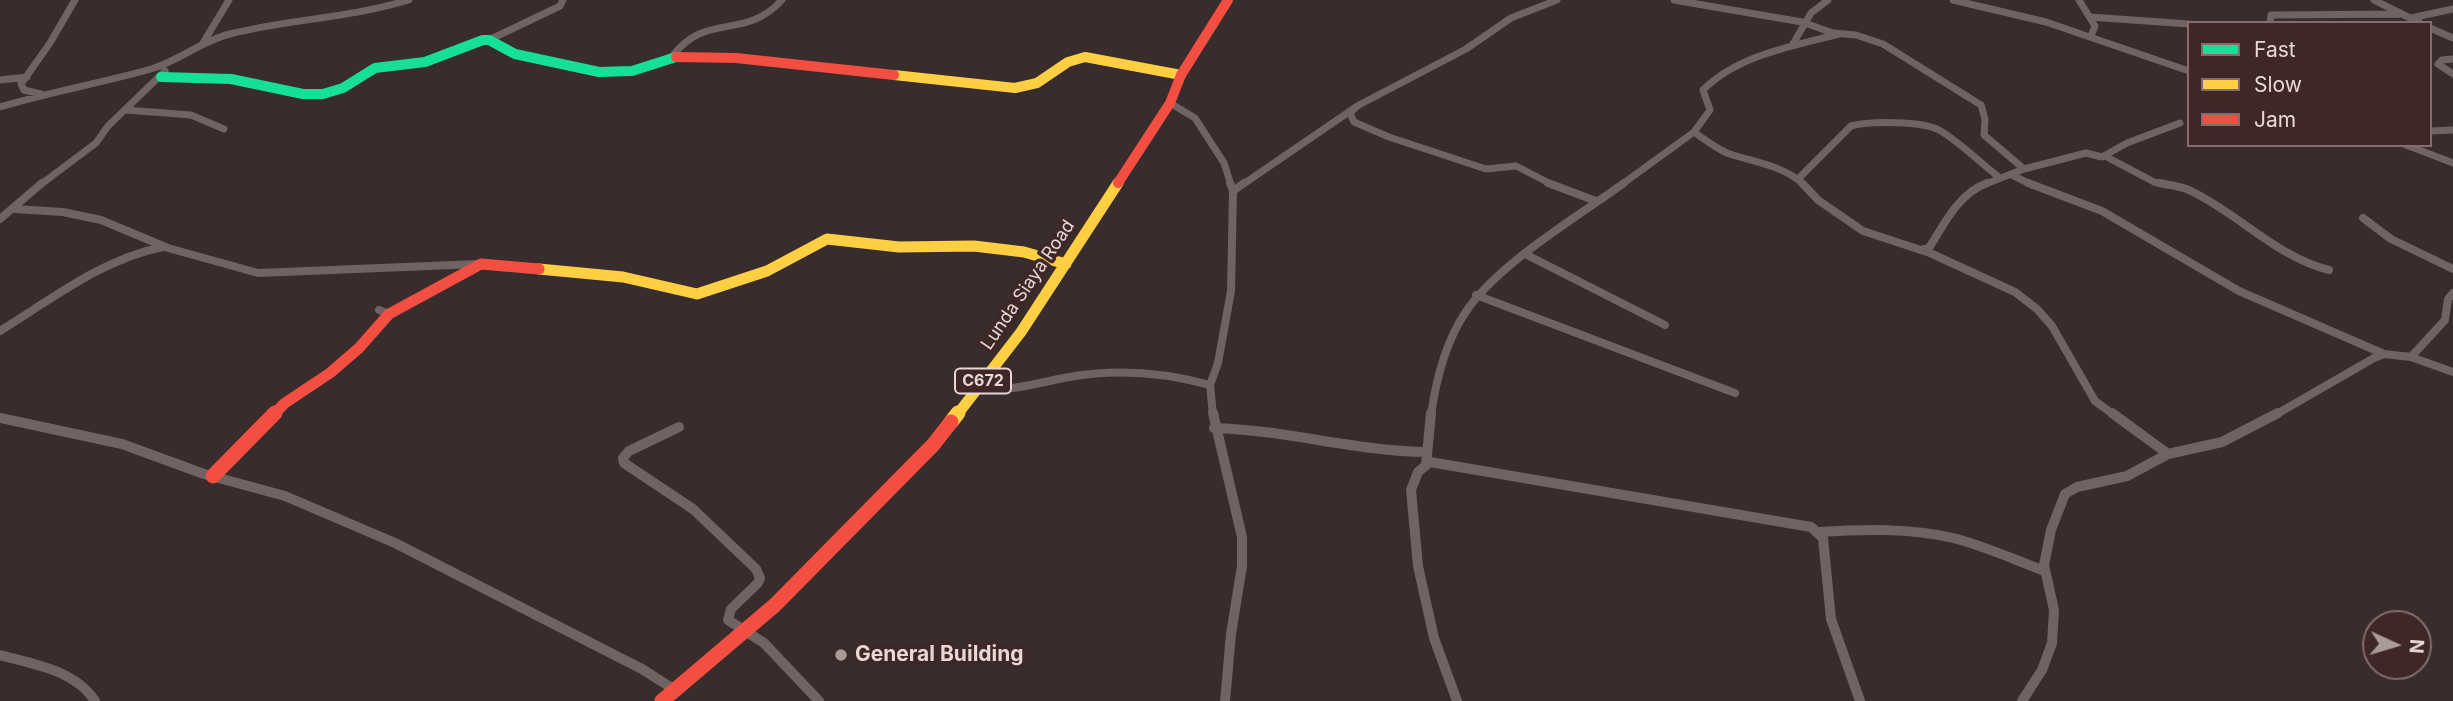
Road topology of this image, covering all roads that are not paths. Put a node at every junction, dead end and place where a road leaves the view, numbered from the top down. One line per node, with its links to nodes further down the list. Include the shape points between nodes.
1 (75, 0): 34 (street)
2 (229, 0): 26 (street)
3 (409, 0): 26 (street, via 369,12 282,22)
4 (563, 0): 25 (street, via 560,6)
5 (782, 0): 28 (street, via 746,26 694,34)
6 (1228, 0): 33 (street, Lunda Siaya Road / C672)
7 (1557, 0): 38 (street, via 1511,18 1459,53)
8 (1674, 0): 19 (street)
9 (1828, 0): 19 (street)
10 (1952, 0): 23 (street)
11 (2079, 0): 15 (street)
12 (2374, 0): 14 (street)
13 (2453, 9): 16 (street)
14 (2402, 14): 16 (street); 17 (street, via 2293,13 2271,15)
15 (2090, 17): 20 (street); 23 (street, via 2095,26)
16 (2411, 18): 18 (street)
17 (2270, 21)
18 (2416, 21)
19 (1802, 22): 22 (street); 27 (street)
20 (2187, 24)
21 (2432, 28): 24 (street)
22 (1839, 34): 27 (street); 49 (street, via 1883,44 1972,97 1983,110 1984,135)
23 (2091, 36): 31 (street)
24 (2453, 37)
25 (489, 40): 28 (street, via 516,54 599,72 632,72); 30 (street, via 425,62 375,68 343,88 323,94)
26 (203, 43): 30 (street)
27 (1793, 44): 45 (street, via 1744,62 1705,87 1703,95 1710,110)
28 (671, 58): 33 (street, via 748,59 1004,88 1041,83 1078,57)
29 (2453, 59): 32 (street, via 2438,64)
30 (165, 70): 36 (street, via 160,67); 40 (street)
31 (2187, 70)
32 (2453, 74)
33 (1181, 75): 37 (street, Lunda Siaya Road / C672)
34 (27, 77): 35 (street); 36 (street, via 20,84 24,90)
35 (0, 80)
36 (43, 94): 39 (street)
37 (1170, 103): 53 (street, via 1195,118 1224,163); 62 (street, Lunda Siaya Road / C672)
38 (1359, 105): 53 (street); 54 (street, via 1351,117 1366,128 1486,169 1516,166)
39 (0, 107)
40 (127, 110): 42 (street, via 191,115); 55 (street, via 96,143)
41 (2180, 123): 47 (street)
42 (224, 129)
43 (2453, 130): 44 (street)
44 (2432, 131)
45 (1694, 132): 52 (street, via 1725,152); 54 (street)
46 (2411, 147): 48 (street)
47 (2105, 156): 49 (street, via 2086,153); 64 (street, via 2154,182 2190,190 2265,239)
48 (2453, 163)
49 (2024, 169): 50 (street)
50 (2012, 175): 51 (street); 69 (street, via 2102,211 2239,291)
51 (2000, 178): 52 (street, via 1937,129 1862,123 1848,129); 59 (street, via 1966,194 1929,248)
52 (1798, 179): 59 (street, via 1818,200 1863,231)
53 (1233, 191): 72 (street, via 1231,291)
54 (1596, 201): 60 (street)
55 (15, 209): 57 (street); 58 (street, via 85,216)
56 (2363, 218): 63 (street, via 2381,233)
57 (0, 219)
58 (164, 247): 61 (street, via 265,274); 68 (street, via 131,256)
59 (1920, 250): 79 (street, via 1975,272 2027,301 2060,337 2095,401)
60 (1525, 254): 66 (street); 67 (street)
61 (481, 264): 62 (street, via 624,277 697,294 766,271 827,239 898,247 974,246 1024,252); 81 (street, via 384,312 359,348 285,403)
62 (1066, 264): 73 (street, Lunda Siaya Road / C672)
63 (2453, 269)
64 (2329, 270)
65 (2453, 293): 70 (street, via 2445,320)
66 (1476, 295): 74 (street); 78 (street, via 1460,316 1435,383)
67 (1665, 325)
68 (0, 331)
69 (2384, 354): 70 (street); 79 (street, via 2241,434)
70 (2411, 357): 71 (street)
71 (2453, 372)
72 (1210, 385): 73 (street, via 1164,375 1124,373 1081,375 1005,391); 77 (street)
73 (978, 388): 84 (street, Lunda Siaya Road / C672, via 893,488)
74 (1735, 393)
75 (0, 418): 81 (street, via 122,443)
76 (679, 427): 84 (street, via 629,451 624,463 693,509 756,569 758,583 728,613 731,624)
77 (1214, 428): 78 (street, via 1263,430 1390,453); 90 (street, via 1222,444 1242,537)
78 (1427, 452): 80 (street)
79 (2168, 454): 83 (street, via 2127,476 2065,494 2051,530)
80 (1426, 465): 82 (street, via 1435,462 1675,502 1803,525); 91 (street, via 1411,490 1418,566 1434,638)
81 (213, 476): 86 (street, via 285,496 395,543)
82 (1818, 532): 83 (street, via 1878,529 1930,534 1976,545); 92 (street, via 1825,550 1831,619)
83 (2045, 571): 93 (street, via 2054,610 2052,643 2049,658)
84 (745, 632): 86 (street, Lunda Siaya Road / C672); 89 (street, via 764,643)
85 (0, 655): 87 (street, via 75,681 88,688)
86 (675, 690): 88 (street, Lunda Siaya Road / C672)
87 (95, 701)
88 (662, 701)
89 (819, 701)
90 (1225, 701)
91 (1457, 701)
92 (1860, 701)
93 (2022, 701)

